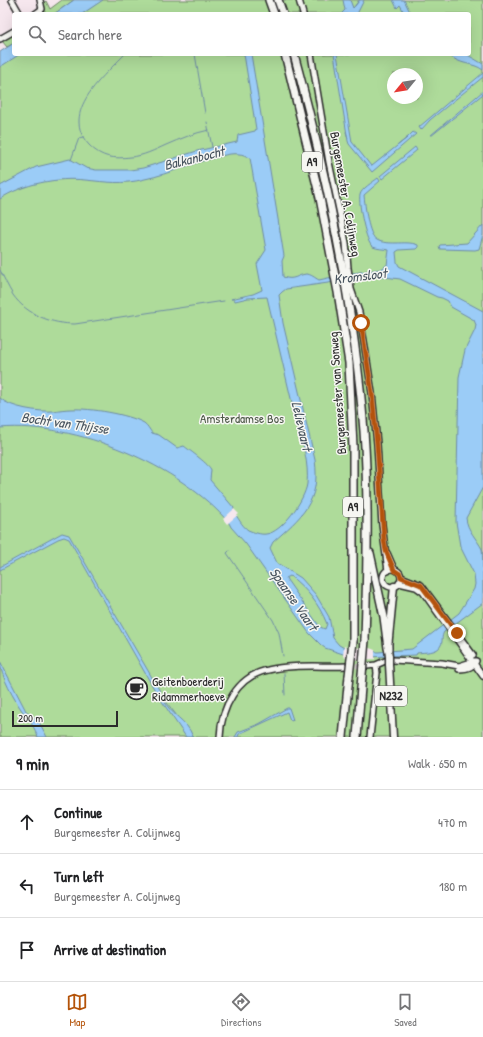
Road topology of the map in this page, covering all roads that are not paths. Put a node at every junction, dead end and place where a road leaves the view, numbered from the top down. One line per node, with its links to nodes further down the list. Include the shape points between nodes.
1 (12, 0): 6 (street)
2 (40, 0): 7 (street, via 43,6)
3 (269, 0): 8 (highway)
4 (278, 0): 9 (highway)
5 (299, 0): 10 (street)
6 (19, 12)
7 (38, 12)
8 (273, 12)
9 (282, 12)
10 (302, 12)
11 (12, 32): 12 (street)
12 (0, 40)
13 (285, 56): 34 (highway, Burgemeester van Sonweg / A9, bridge, via 320,198 349,363 354,477 352,640)
14 (294, 56): 16 (highway, Burgemeester van Sonweg / A9)
15 (311, 56): 16 (street, Burgemeester A. Colijnweg, via 346,243)
16 (345, 266): 17 (highway, Burgemeester van Sonweg / A9)
17 (349, 290): 18 (highway, Burgemeester van Sonweg / A9, via 364,432); 19 (street, via 361,323 372,393)
18 (367, 524): 25 (highway, A9); 35 (highway, Burgemeester van Sonweg / A9, bridge, via 365,640)
19 (386, 551): 20 (street); 21 (street)
20 (388, 570): 21 (street); 23 (street, via 384,575 384,581 388,586)
21 (394, 570): 22 (street)
22 (401, 577): 23 (street); 24 (street, via 421,585)
23 (396, 585): 24 (street, via 419,588); 25 (main road, N232)
24 (444, 619): 27 (street)
25 (388, 648): 26 (main road, N232, bridge)
26 (389, 662): 27 (street, via 419,661 459,666); 28 (street); 37 (main road, N232)
27 (474, 662): 31 (street); 32 (street)
28 (376, 665): 30 (street); 36 (street)
29 (347, 666): 33 (street, via 276,668 249,678 237,688 225,709)
30 (367, 666)
31 (483, 670)
32 (483, 676)
33 (220, 737)
34 (343, 737)
35 (357, 737)
36 (370, 737)
37 (393, 737)

